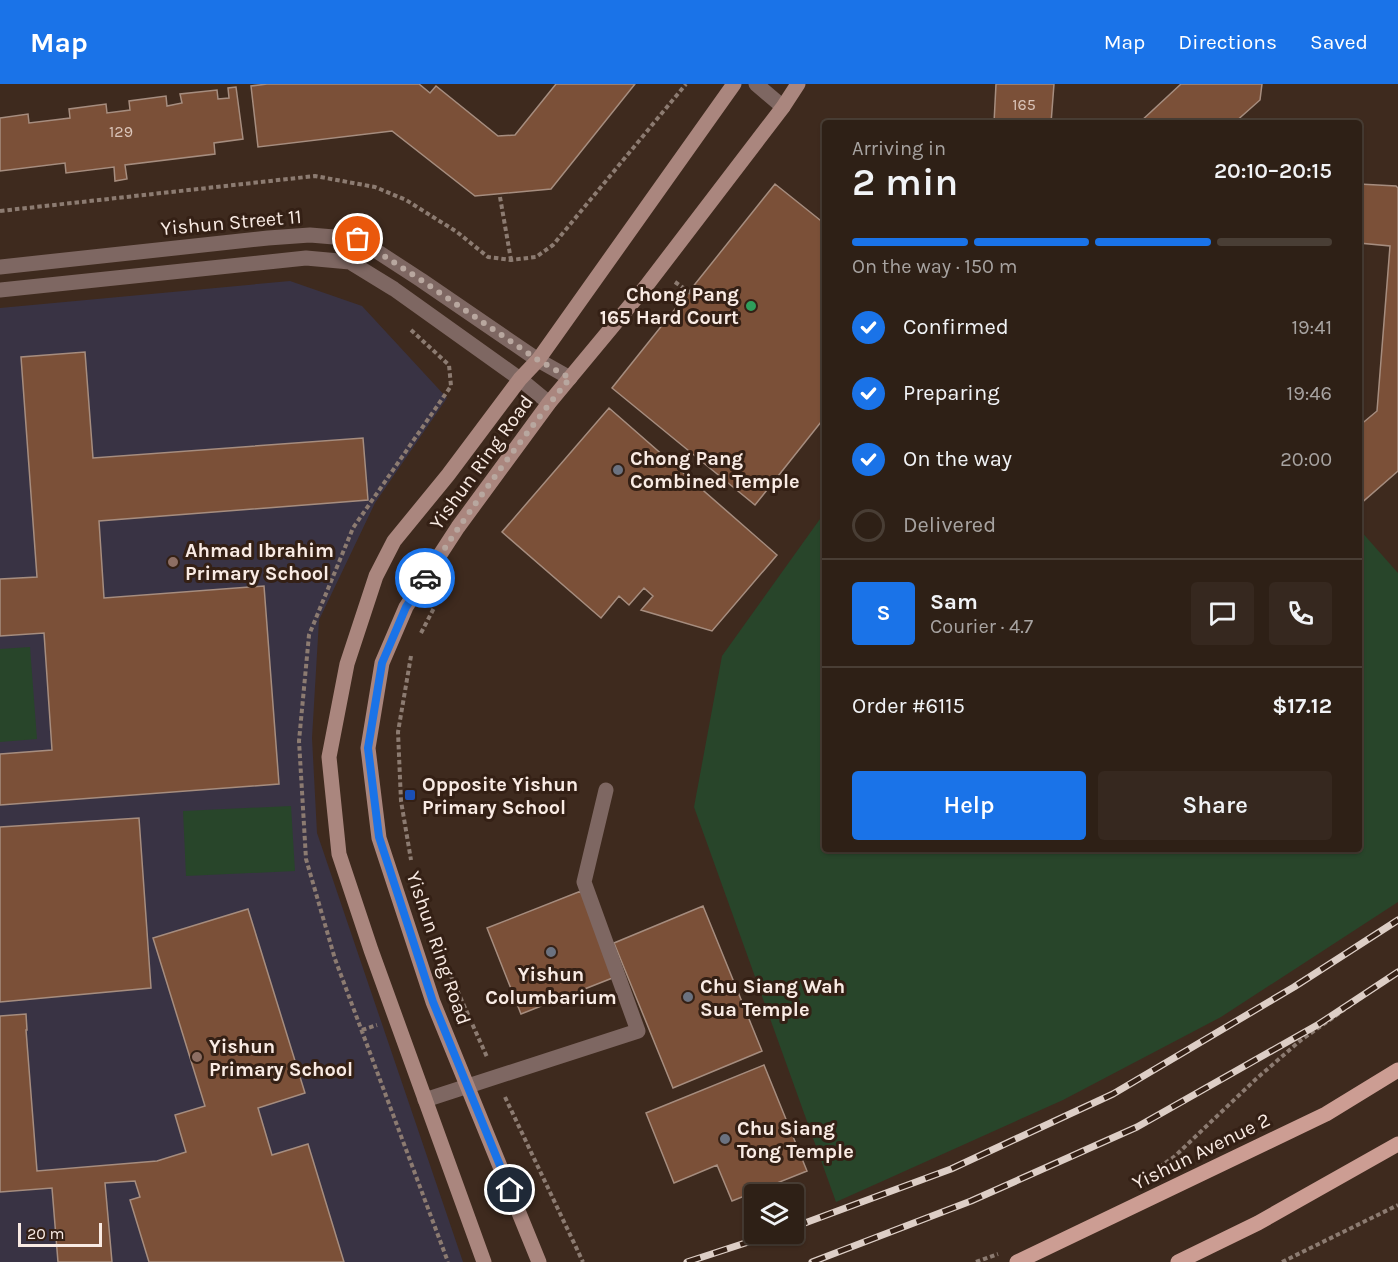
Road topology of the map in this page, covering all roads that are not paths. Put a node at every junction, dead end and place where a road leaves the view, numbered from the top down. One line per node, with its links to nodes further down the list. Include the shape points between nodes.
1 (734, 84): 7 (main road, Yishun Ring Road)
2 (756, 84): 4 (street)
3 (798, 84): 4 (main road, Yishun Ring Road)
4 (783, 107): 8 (main road, Yishun Ring Road, via 647,285)
5 (0, 267): 7 (street, Yishun Street 11, via 268,238 310,235 358,239)
6 (0, 290): 9 (street, via 306,258 350,262 394,288)
7 (538, 360): 8 (street, Yishun Street 11); 9 (main road, Yishun Ring Road)
8 (570, 378): 10 (main road, Yishun Ring Road)
9 (520, 379): 10 (street); 14 (main road, Yishun Ring Road, via 394,541 376,576 348,664 329,757 339,854)
10 (549, 404): 13 (main road, Yishun Ring Road, via 458,527 406,607 382,663 368,748 379,837 433,1002)
11 (606, 790): 13 (street, via 584,882 638,1031)
12 (1398, 1070): 16 (main road, Yishun Avenue 2, via 1326,1114)
13 (467, 1086): 14 (street); 18 (main road, Yishun Ring Road)
14 (425, 1100): 17 (main road, Yishun Ring Road)
15 (1398, 1144): 19 (main road, via 1258,1223)
16 (1012, 1256)
17 (484, 1262)
18 (539, 1262)
19 (1178, 1262)

